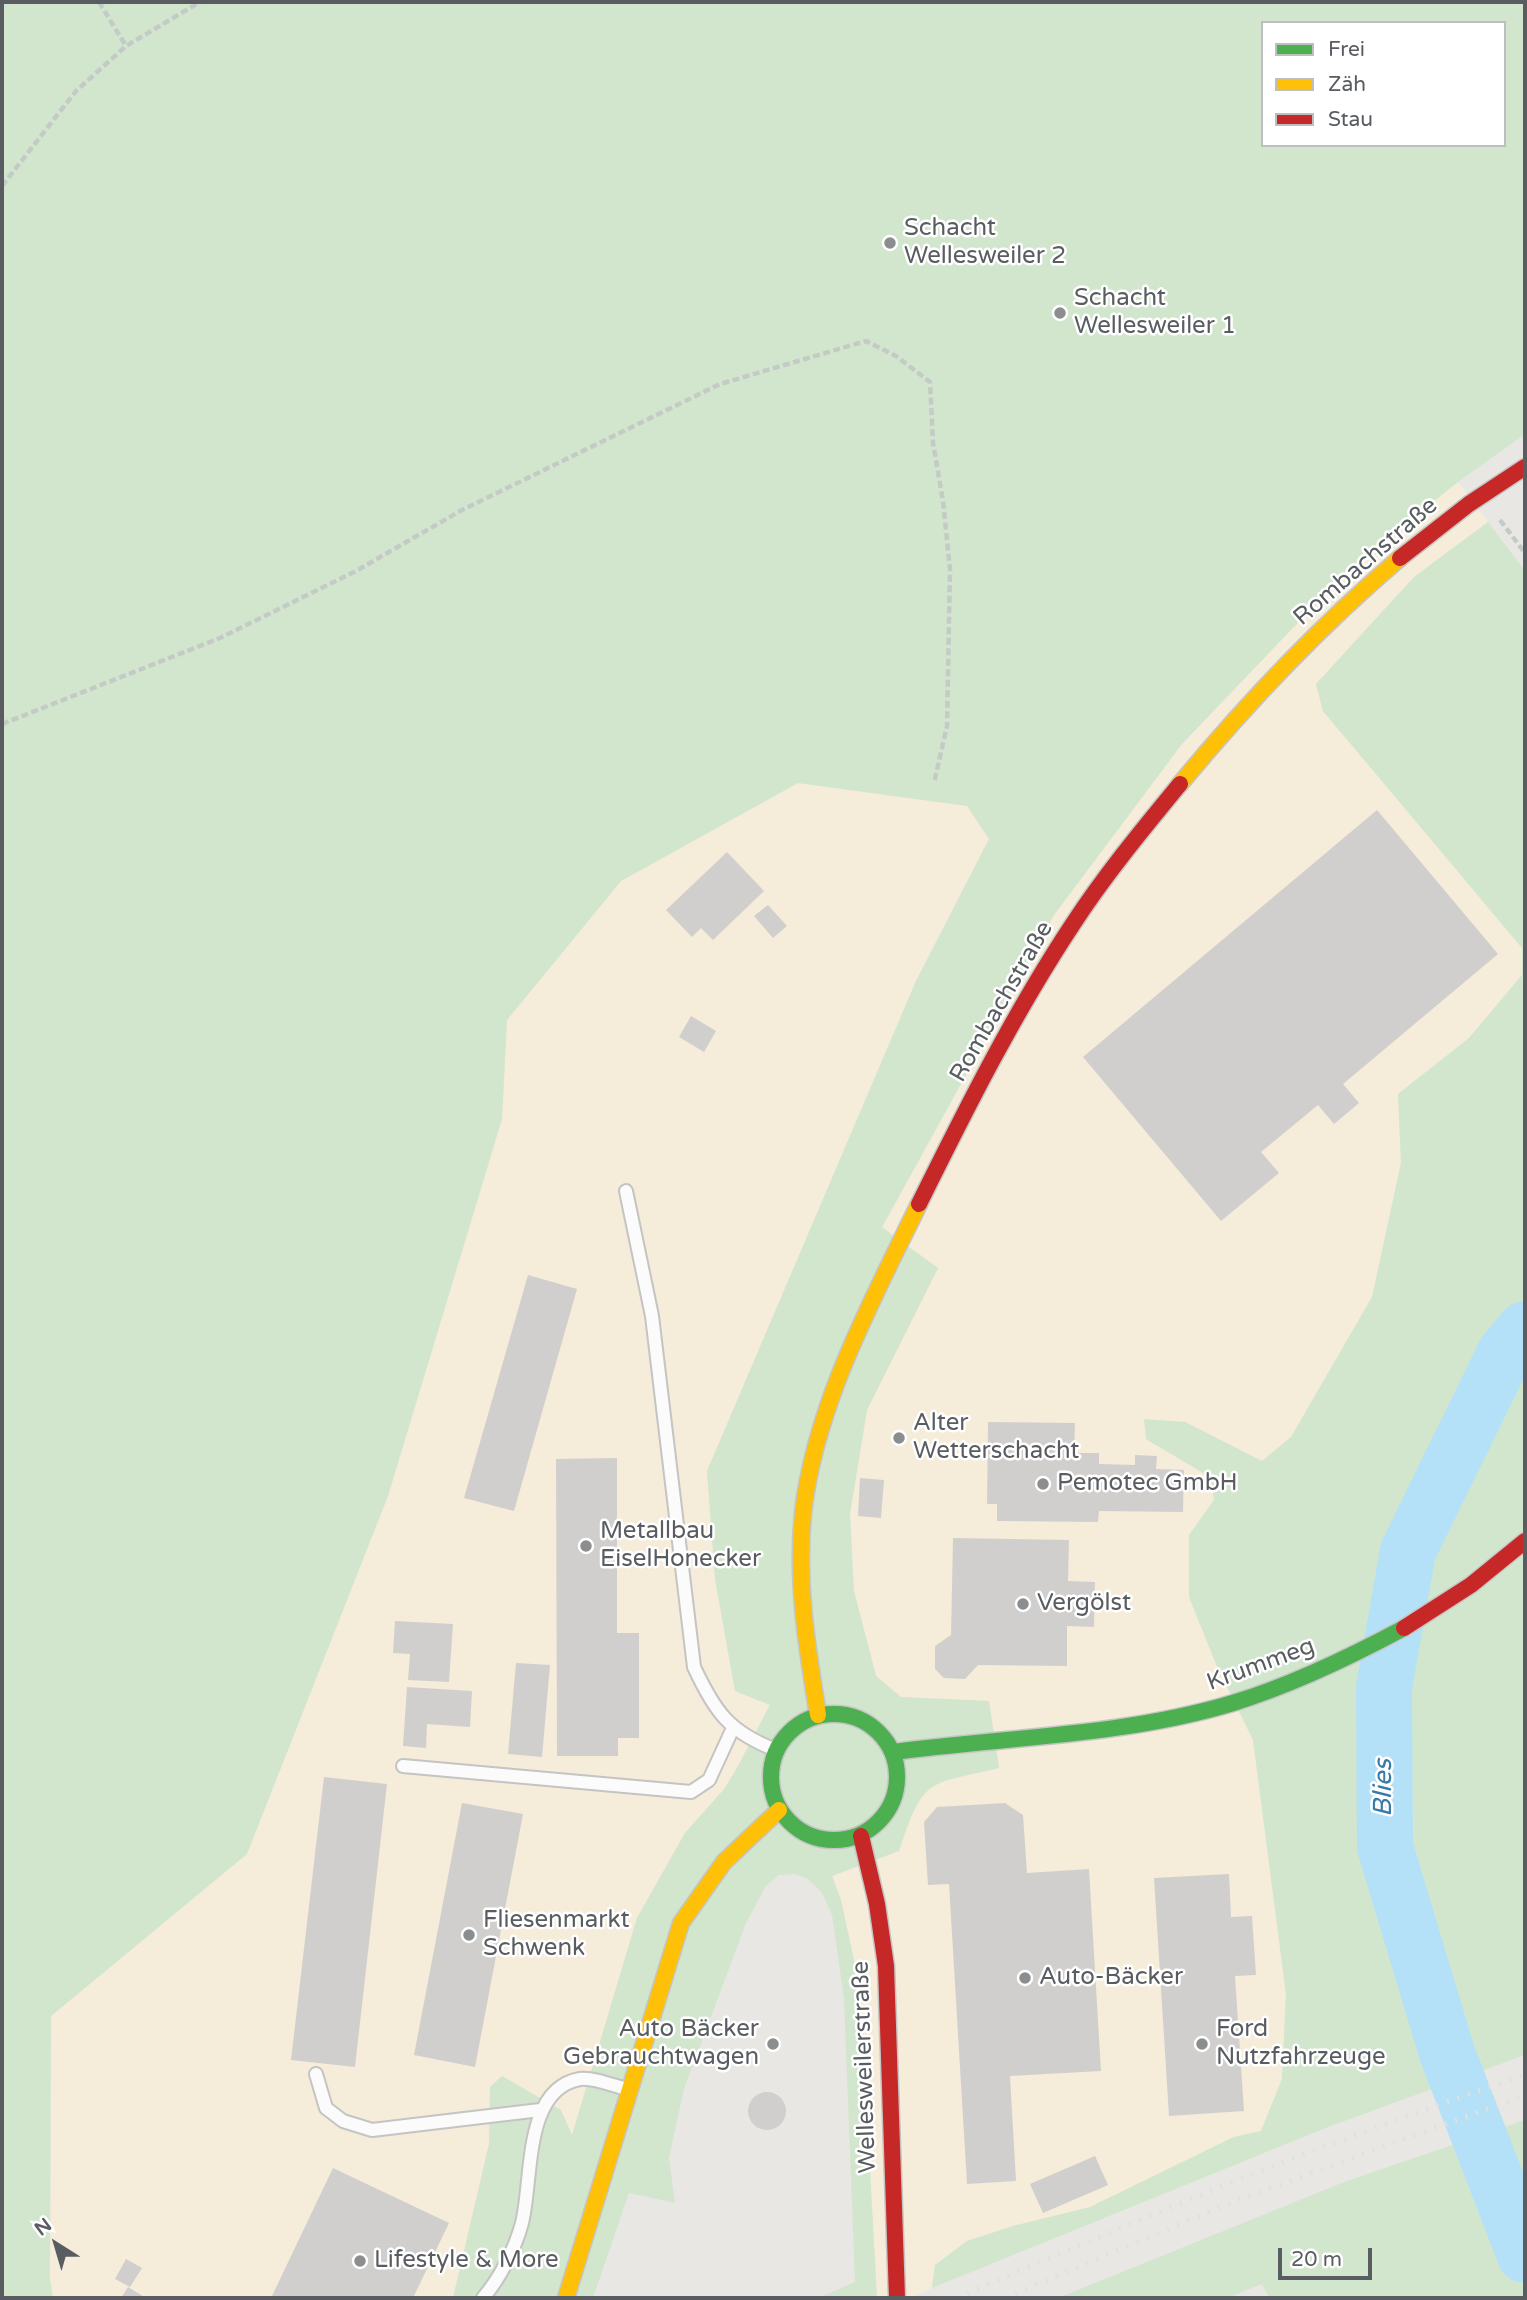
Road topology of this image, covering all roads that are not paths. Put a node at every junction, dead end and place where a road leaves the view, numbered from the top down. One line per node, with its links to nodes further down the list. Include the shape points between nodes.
1 (1525, 467): 4 (street, Rombachstraße, via 1480,494 1345,604 1252,700 1169,797 1074,923 996,1052 936,1168 844,1369 808,1483 799,1556)
2 (626, 1191): 5 (lane, via 652,1317 694,1667 711,1704)
3 (1525, 1541): 7 (street, Krummeg, via 1448,1602 1385,1638 1227,1705 1120,1725)
4 (818, 1715): 6 (street, via 795,1727); 7 (street, via 856,1717 873,1726)
5 (733, 1728): 6 (lane); 8 (lane, via 709,1780 691,1791)
6 (776, 1750): 9 (street, via 771,1785)
7 (894, 1752): 10 (street, via 898,1784 893,1803 882,1820)
8 (403, 1766)
9 (779, 1810): 10 (street, via 798,1830 824,1841); 12 (street, via 742,1839 704,1882 681,1923)
10 (861, 1836): 16 (street, Wellesweilerstraße, via 886,1966)
11 (316, 2074): 13 (lane, via 326,2108 343,2121 372,2130)
12 (631, 2090): 13 (lane, via 582,2078 558,2087); 15 (street)
13 (540, 2110): 14 (lane, via 522,2224 498,2281)
14 (482, 2298)
15 (566, 2298)
16 (897, 2298)

